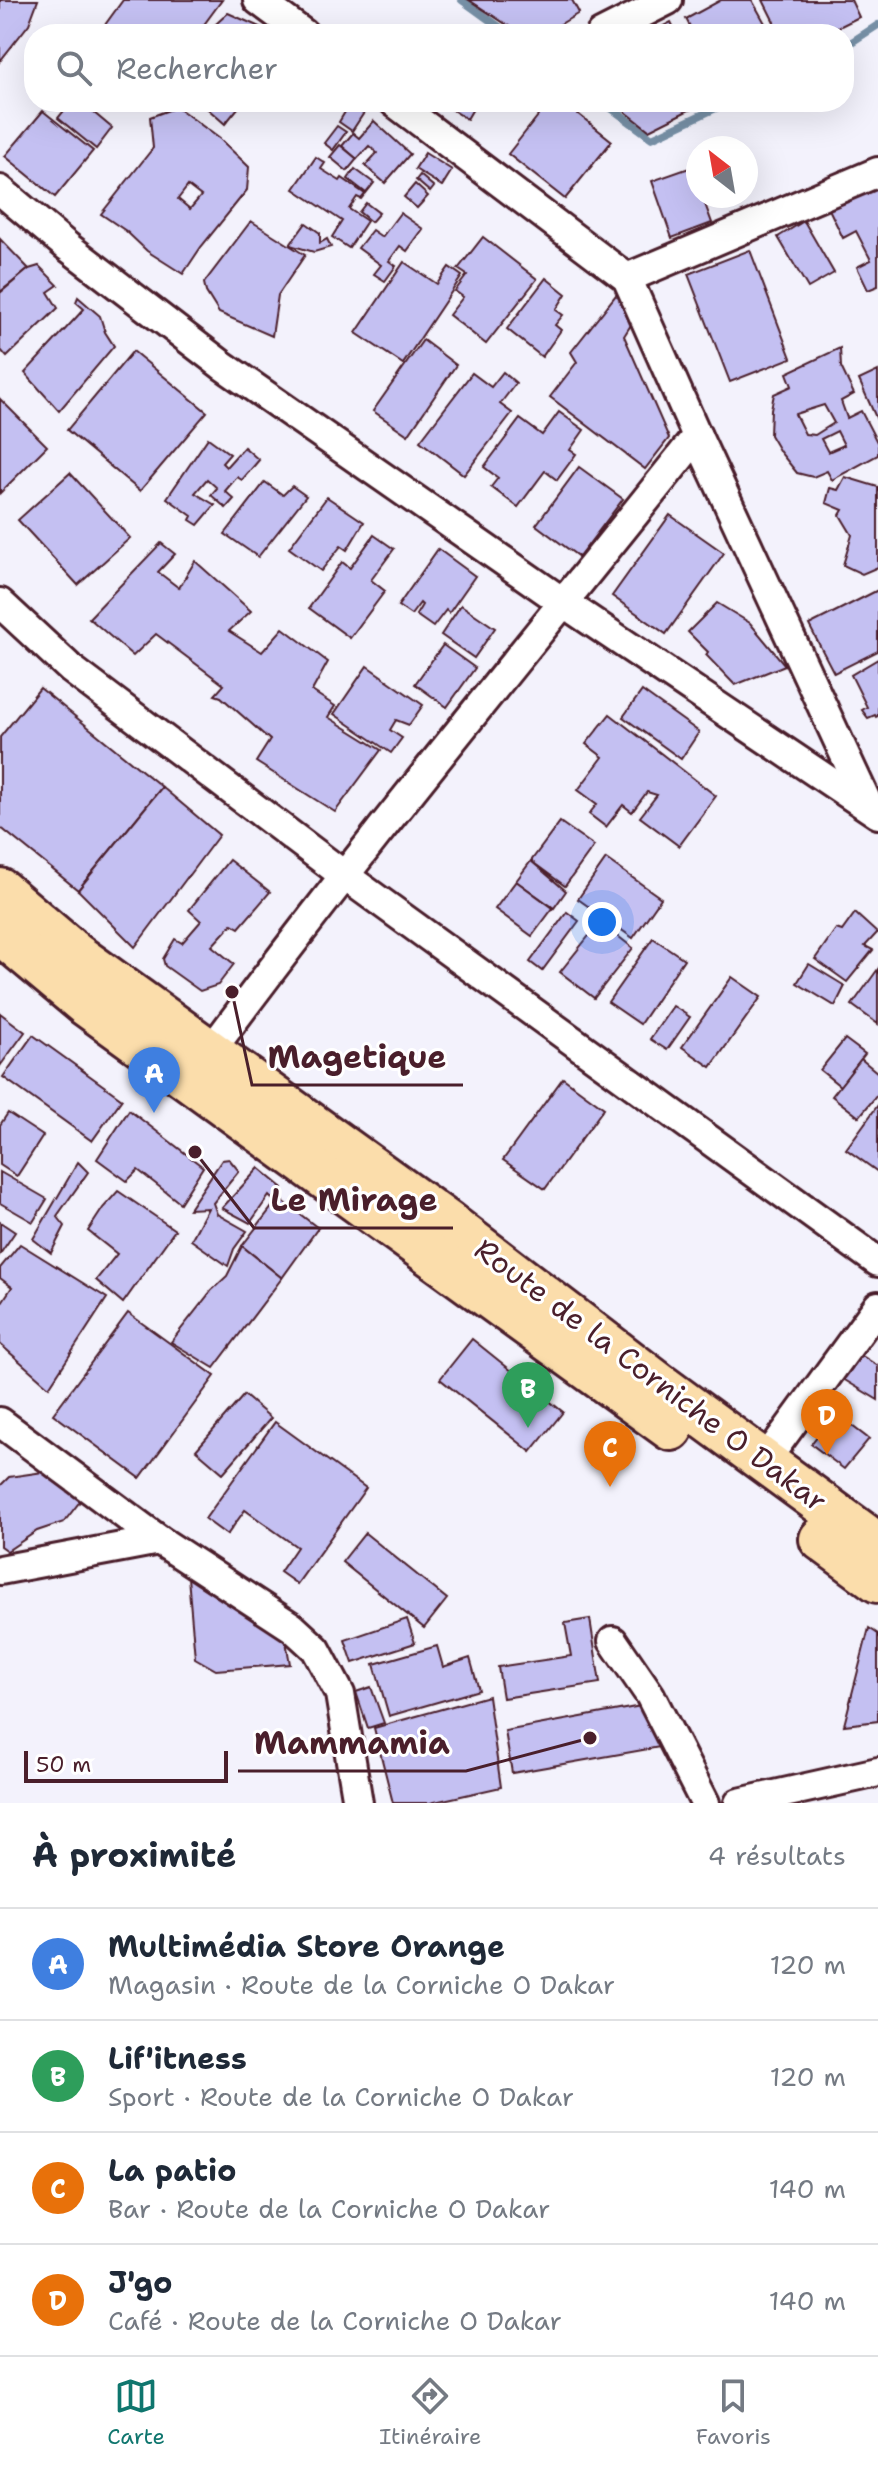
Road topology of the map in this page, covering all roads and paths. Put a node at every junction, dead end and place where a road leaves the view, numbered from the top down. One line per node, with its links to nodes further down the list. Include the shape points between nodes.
1 (258, 0): 3 (street)
2 (668, 0): 4 (street)
3 (290, 24)
4 (621, 24)
5 (407, 112): 8 (street)
6 (878, 172): 8 (street)
7 (0, 190): 11 (street, via 222,365)
8 (627, 278): 9 (street)
9 (697, 436): 11 (street); 12 (street)
10 (0, 603): 13 (street, via 71,669)
11 (564, 603): 12 (street); 13 (street)
12 (874, 811)
13 (345, 876): 16 (street); 17 (street)
14 (0, 890): 16 (highway, Route de la Corniche O Dakar, via 75,954)
15 (0, 933): 24 (highway, Route de la Corniche O Dakar, via 182,1076)
16 (210, 1052): 20 (highway, Route de la Corniche O Dakar, via 448,1223)
17 (878, 1262)
18 (878, 1306): 20 (street)
19 (0, 1422): 21 (street)
20 (764, 1462): 22 (highway, Route de la Corniche O Dakar)
21 (159, 1540): 23 (street); 27 (street, via 292,1627 316,1649 340,1694)
22 (878, 1545)
23 (0, 1570)
24 (878, 1581)
25 (613, 1641): 28 (street, via 650,1695)
26 (878, 1772): 29 (street)
27 (358, 1803)
28 (705, 1803)
29 (739, 1803)

